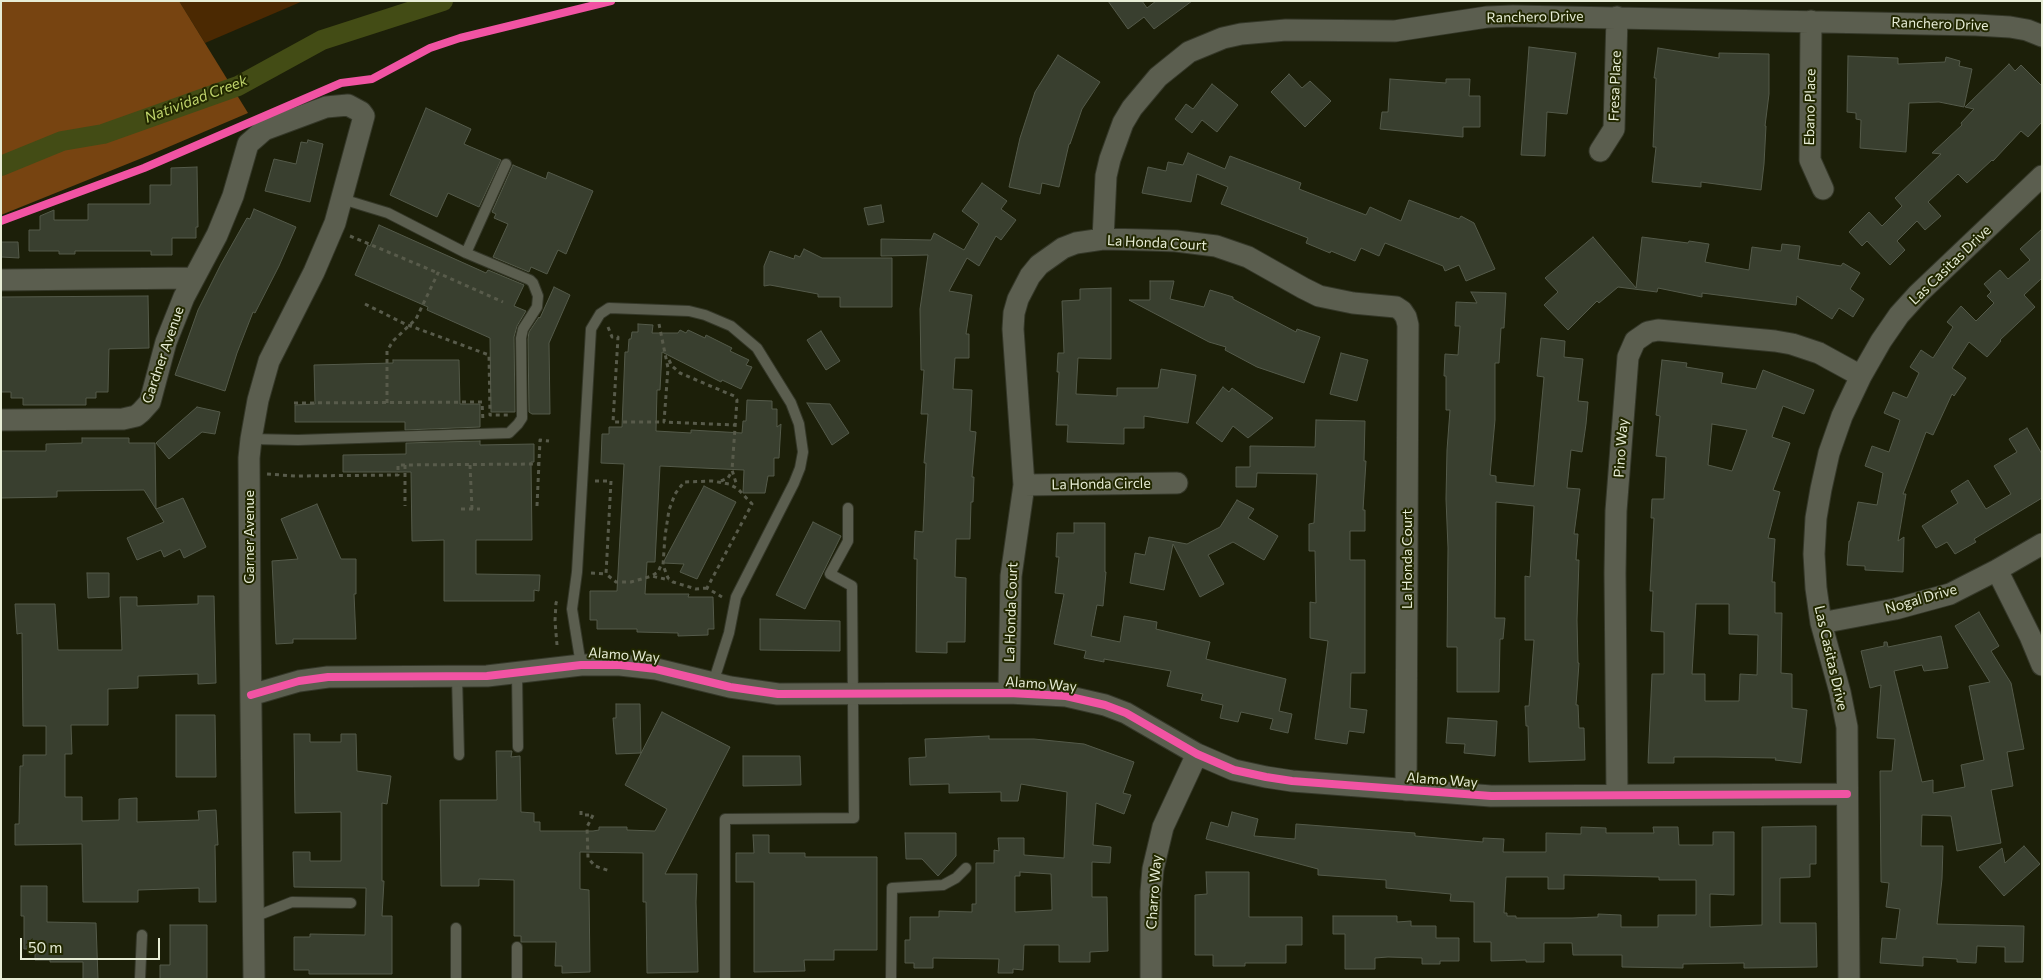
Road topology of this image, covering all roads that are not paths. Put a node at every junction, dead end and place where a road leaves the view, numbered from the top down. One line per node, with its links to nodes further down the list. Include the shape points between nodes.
1 (1617, 17): 2 (street, Ranchero Drive); 5 (street, Fresa Place, via 1614,129); 10 (street, Ranchero Drive, via 1487,17 1395,31 1261,31 1205,44 1189,52 1158,77 1123,123 1106,176)
2 (1811, 21): 3 (street, Ranchero Drive, via 2010,27); 8 (street, Ebano Place, via 1810,160)
3 (2042, 36)
4 (364, 116): 9 (street, Garner Avenue); 12 (street, Gardner Avenue, via 358,109 348,106 326,107 264,130 252,139 217,235)
5 (1600, 151)
6 (506, 164): 11 (lane)
7 (2042, 176): 14 (street, Las Casitas Drive, via 1918,294 1881,341)
8 (1823, 189)
9 (342, 199): 11 (lane, via 382,211); 16 (street, Garner Avenue, via 326,247 270,361)
10 (1104, 239): 18 (street, La Honda Court, via 1076,243 1050,256 1030,276 1018,299 1014,329); 34 (street, La Honda Court, via 1216,246 1248,257 1319,296 1396,307 1406,318)
11 (466, 253): 16 (lane, via 530,280 538,296 537,307 521,333 522,415 509,433)
12 (192, 278): 13 (street); 15 (street, Gardner Avenue, via 168,336 150,402 136,416 123,419)
13 (1, 280)
14 (1861, 376): 22 (street, Las Casitas Drive, via 1829,453 1819,498 1814,554); 35 (street, Pino Way, via 1819,353 1774,341 1658,330 1635,340 1628,357 1616,511)
15 (1, 420)
16 (251, 439): 29 (street, Garner Avenue)
17 (1177, 483): 18 (street, La Honda Circle)
18 (1024, 485): 28 (street, La Honda Court, via 1011,576)
19 (848, 508): 30 (lane, via 848,540 830,574 852,586)
20 (2042, 544): 21 (street, Nogal Drive)
21 (1998, 570): 22 (street, Nogal Drive, via 1950,594); 24 (street)
22 (1821, 623): 36 (street, Las Casitas Drive, via 1847,727)
23 (581, 665): 25 (street, Alamo Way); 27 (street, Alamo Way, via 637,666); 27 (lane, via 572,609 591,329 600,314 609,308 690,311 719,320 740,332 764,357 799,424 803,452 800,468 733,604 729,633)
24 (2042, 665)
25 (517, 673): 26 (street, Alamo Way); 31 (lane)
26 (457, 677): 29 (street, Alamo Way, via 313,678); 33 (lane)
27 (713, 683): 30 (street, Alamo Way, via 778,694)
28 (1009, 693): 30 (street, Alamo Way); 32 (street, Alamo Way, via 1066,696 1105,705 1145,723)
29 (251, 695): 39 (street, Garner Avenue)
30 (853, 695): 47 (lane, via 854,818 725,819)
31 (518, 747)
32 (1197, 754): 34 (street, Alamo Way, via 1234,770 1266,778); 49 (street, Charro Way, via 1163,827 1153,869)
33 (458, 755)
34 (1406, 790): 35 (street, Alamo Way, via 1490,796)
35 (1617, 794): 36 (street, Alamo Way)
36 (1847, 794): 50 (street, Las Casitas Drive)
37 (966, 868): 48 (lane, via 943,885 892,888)
38 (351, 903): 39 (lane, via 292,902)
39 (254, 917): 44 (street, Garner Avenue)
40 (456, 928): 45 (lane)
41 (142, 935): 43 (lane)
42 (517, 947): 46 (lane)
43 (140, 979)
44 (254, 979)
45 (456, 979)
46 (517, 979)
47 (725, 979)
48 (891, 979)
49 (1151, 979)
50 (1850, 979)

